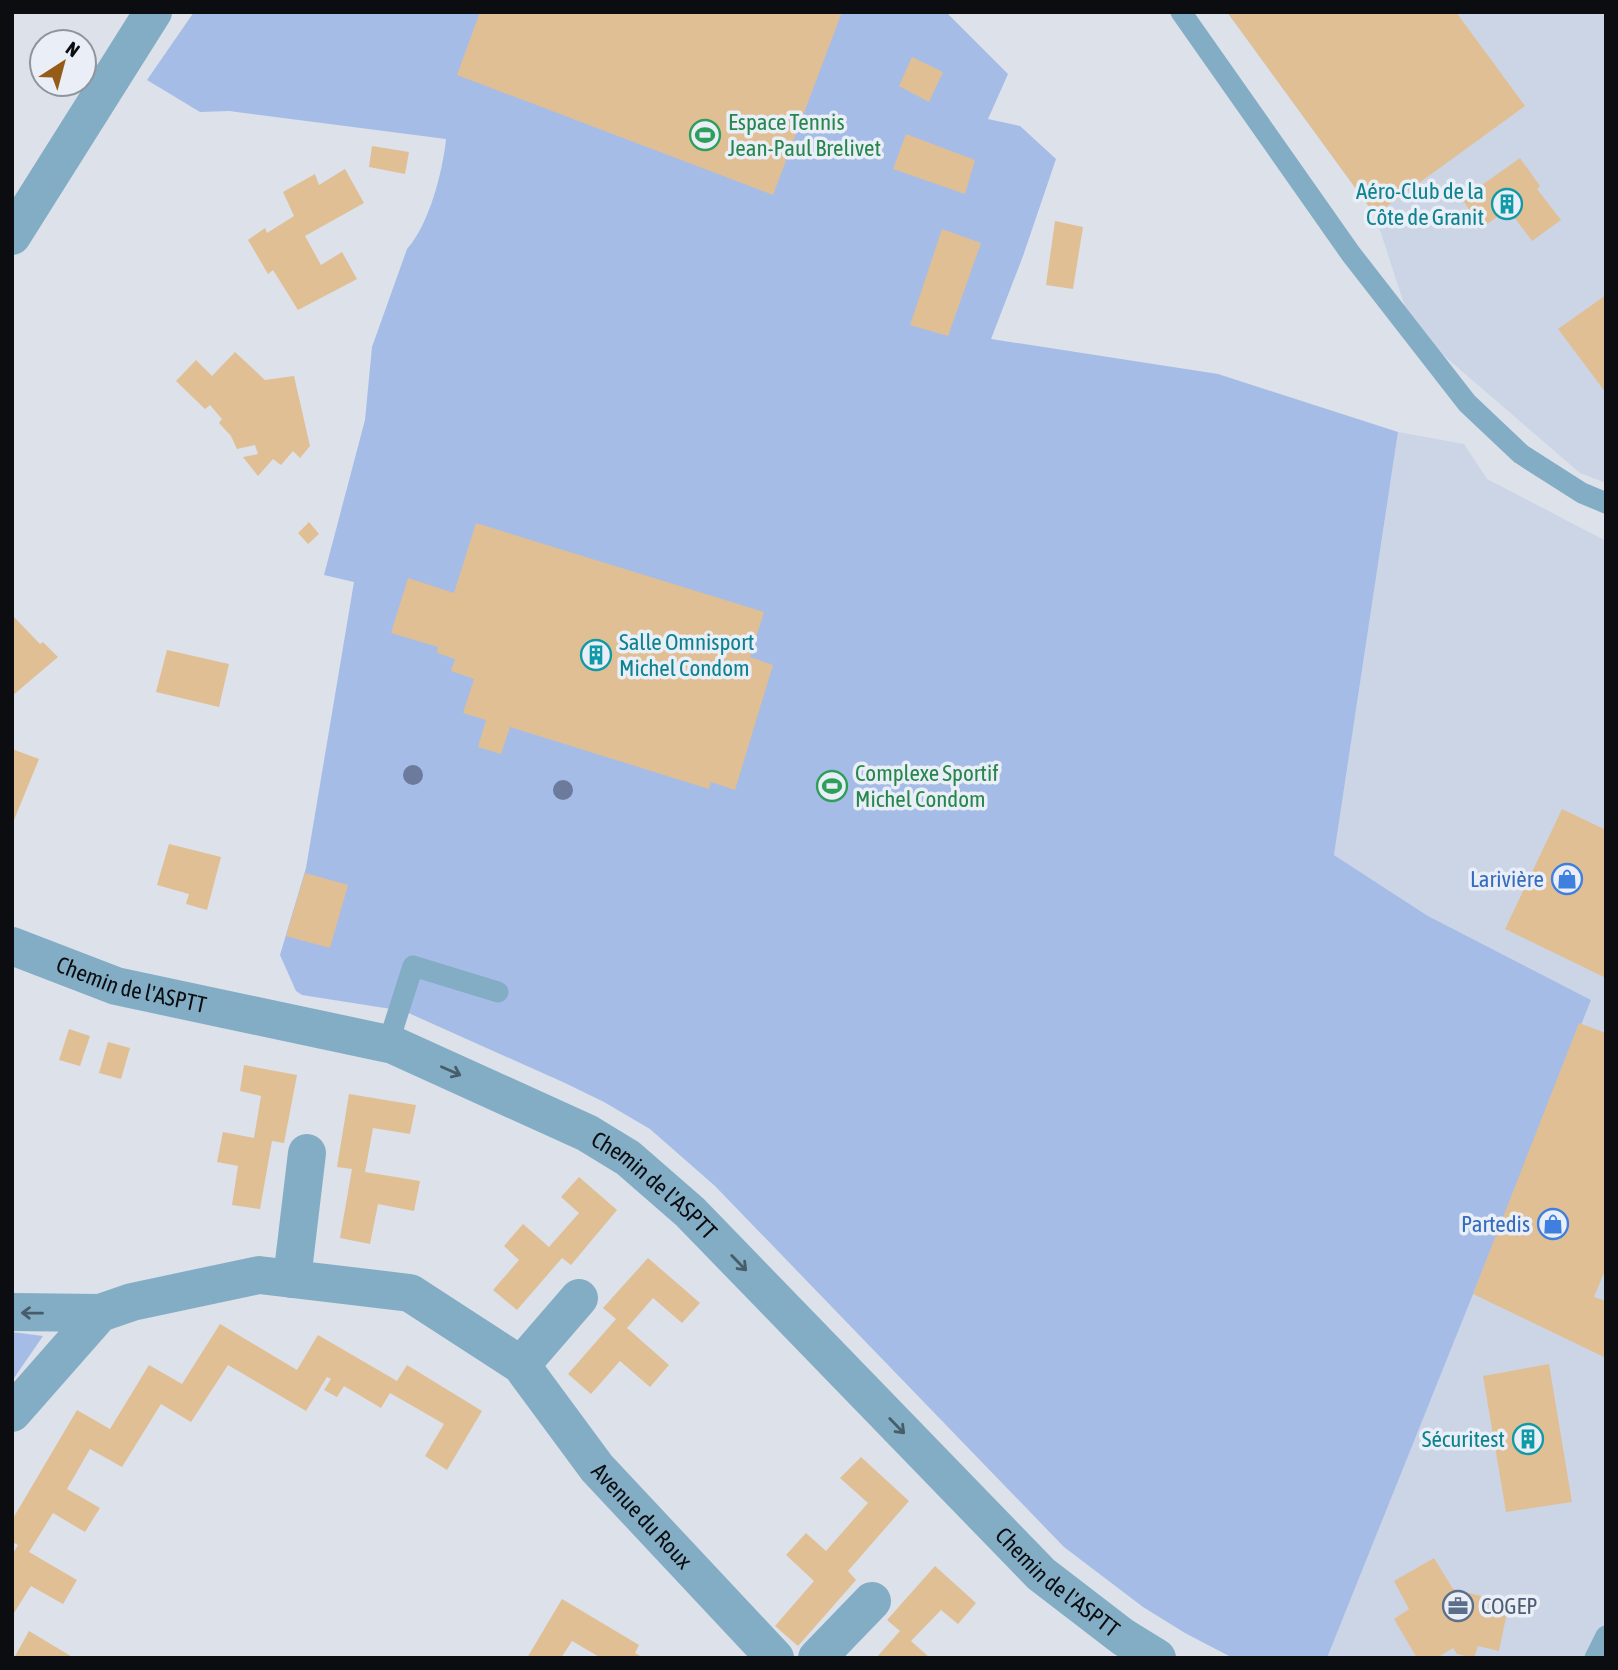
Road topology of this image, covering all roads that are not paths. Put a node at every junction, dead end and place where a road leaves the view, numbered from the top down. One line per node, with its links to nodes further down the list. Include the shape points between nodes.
1 (153, 12): 3 (street)
2 (1181, 12): 4 (lane, via 1351,254 1467,403 1521,454)
3 (12, 236)
4 (1606, 503)
5 (12, 946): 7 (street, Chemin de l'ASPTT, via 116,986)
6 (498, 992): 7 (lane, via 413,966)
7 (388, 1044): 19 (street, Chemin de l'ASPTT, one-way to 19, via 550,1115 628,1158 690,1212 1041,1574)
8 (307, 1153): 9 (street)
9 (292, 1279): 12 (street, Avenue du Roux, via 259,1275); 13 (street, Avenue du Roux, via 410,1293)
10 (579, 1298): 13 (street)
11 (12, 1312): 12 (street, Avenue du Roux, one-way to 11)
12 (100, 1313): 14 (street, Avenue du Roux)
13 (521, 1365): 17 (street, Avenue du Roux, via 597,1468)
14 (12, 1413)
15 (872, 1601): 18 (street)
16 (1606, 1636): 20 (lane)
17 (775, 1658)
18 (817, 1658)
19 (1157, 1658)
20 (1595, 1658)

